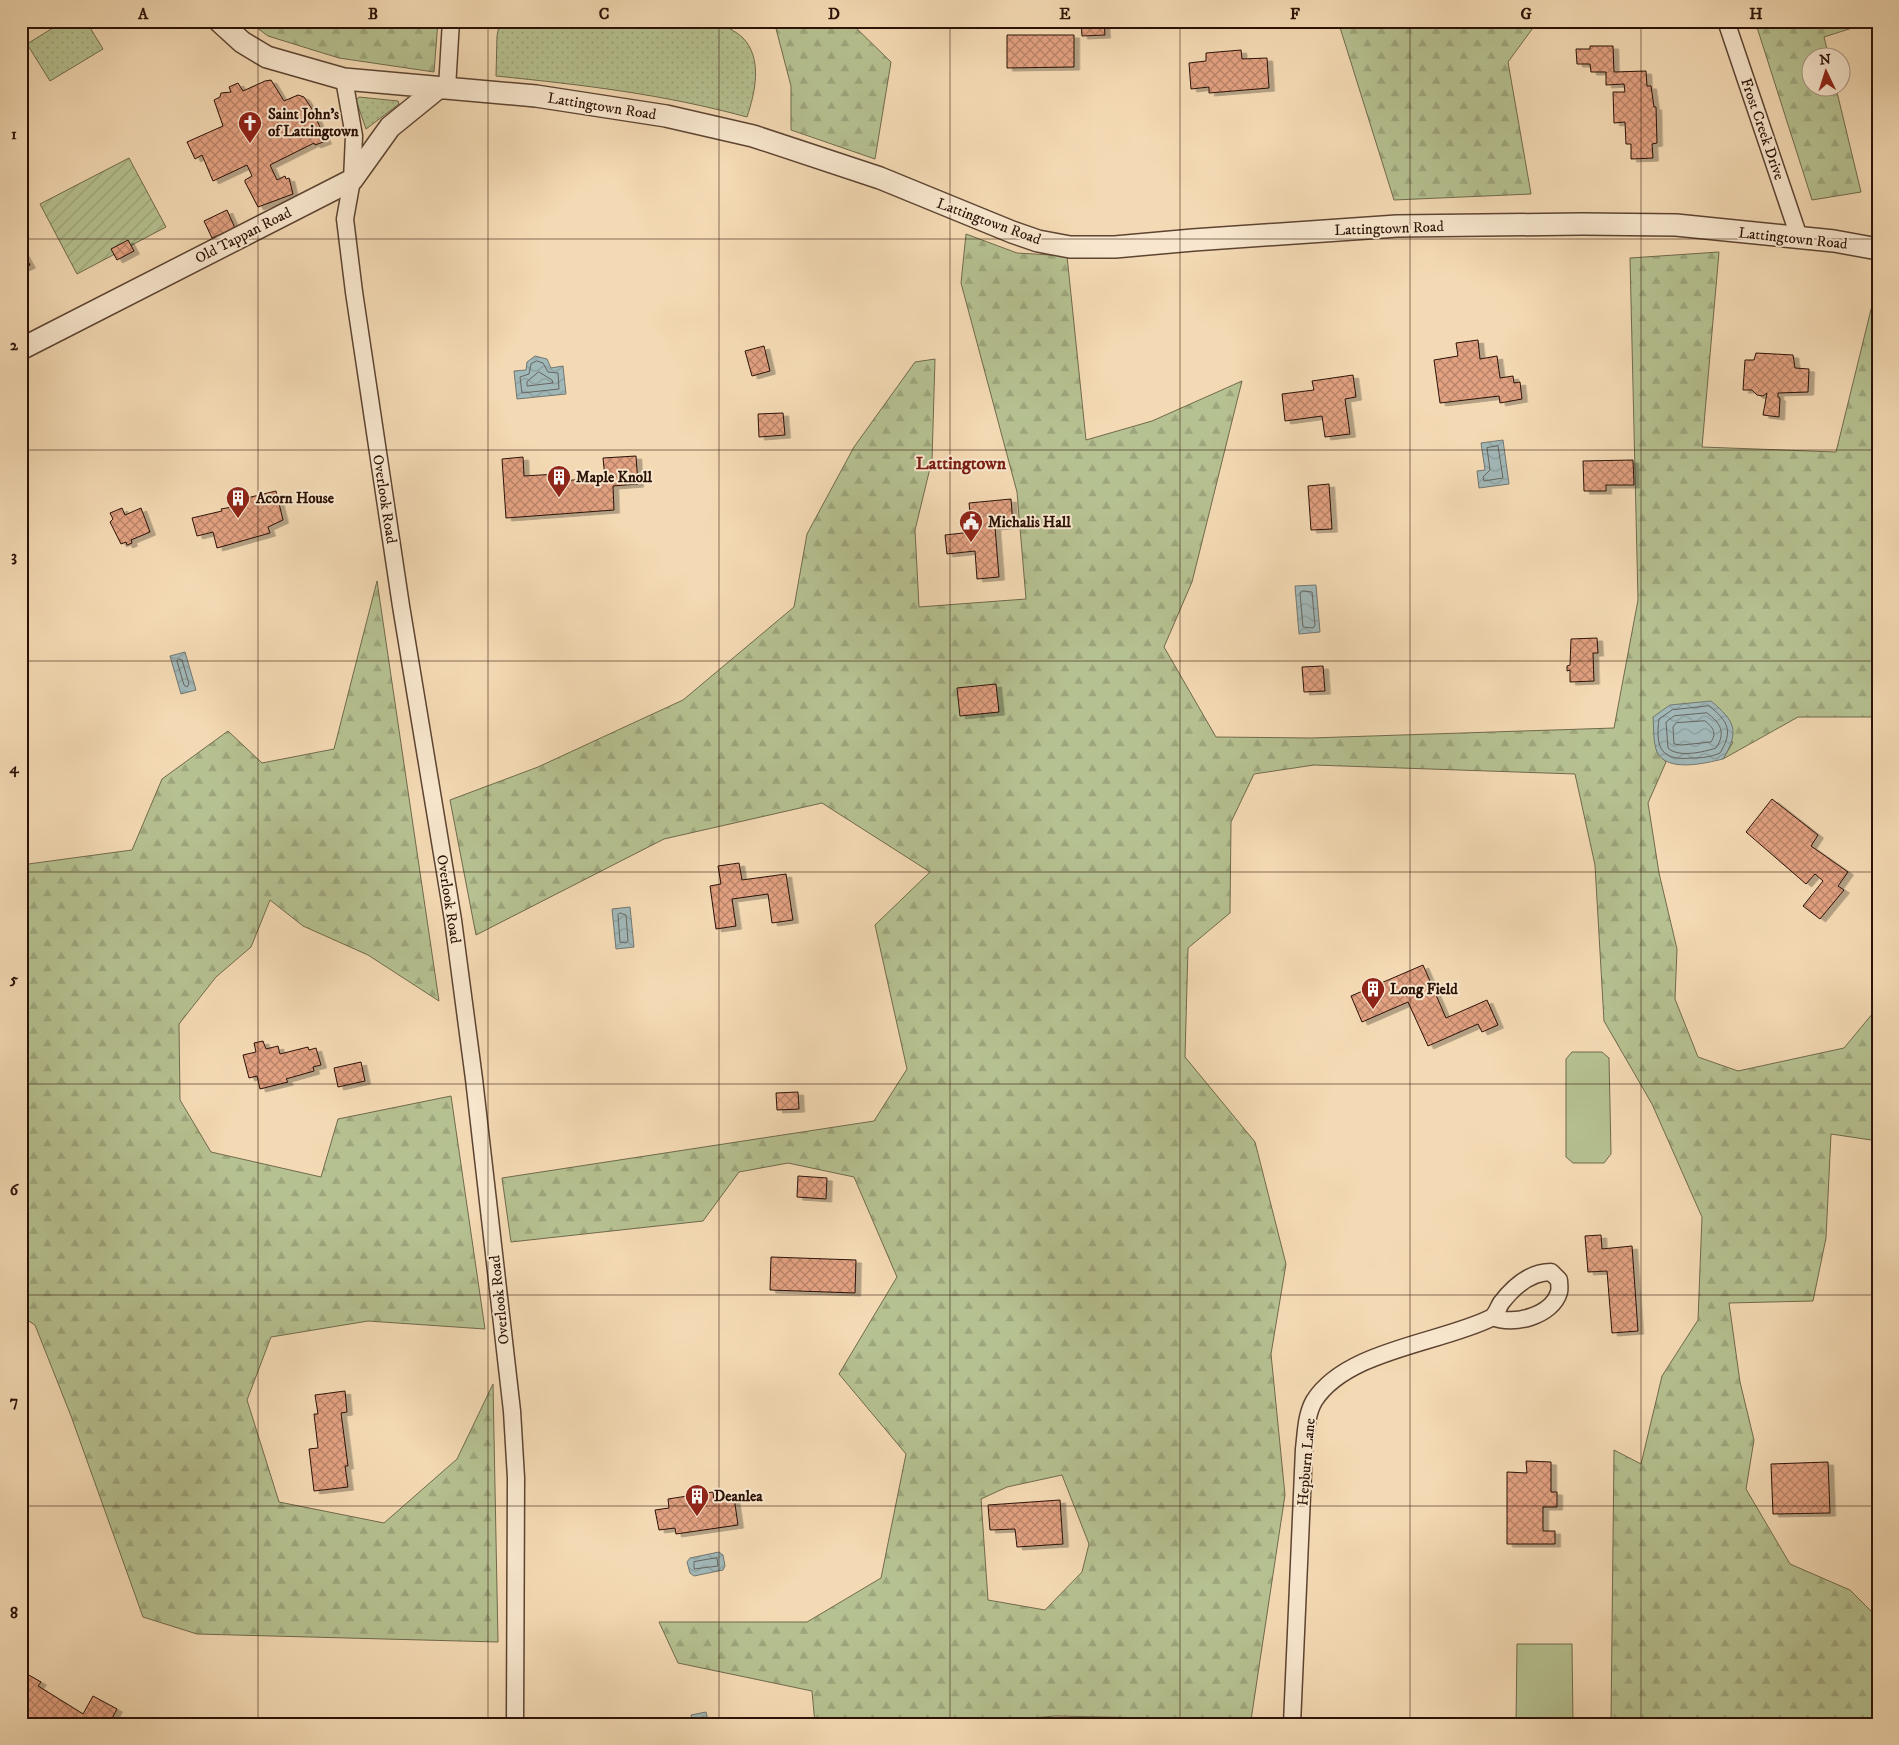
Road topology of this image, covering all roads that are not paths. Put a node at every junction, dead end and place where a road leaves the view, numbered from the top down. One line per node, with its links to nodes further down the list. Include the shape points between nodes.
1 (218, 21): 4 (street, Lattingtown Road, via 242,42 267,56)
2 (451, 21): 5 (street)
3 (1726, 21): 7 (street, Frost Creek Drive)
4 (344, 79): 5 (street, Lattingtown Road); 6 (street, Overlook Road, via 354,136)
5 (442, 88): 6 (street, Old Tappan Road, via 390,127); 7 (street, Lattingtown Road, via 536,96 666,116 753,136 880,178 1012,232 1070,247 1115,247 1397,226 1676,225)
6 (352, 180): 9 (street, Old Tappan Road); 11 (street, Overlook Road, via 345,219 354,292 453,920 512,1410 516,1488)
7 (1799, 237): 8 (street, Lattingtown Road)
8 (1878, 249)
9 (21, 349)
10 (1493, 1317): 12 (street, Hepburn Lane, via 1371,1359 1339,1376 1314,1401 1307,1421 1304,1449)
11 (515, 1724)
12 (1292, 1724)

